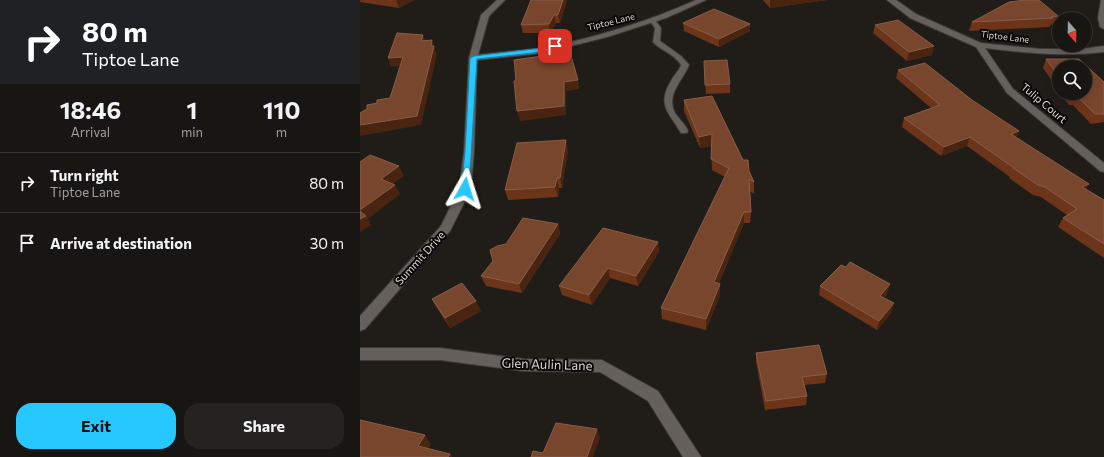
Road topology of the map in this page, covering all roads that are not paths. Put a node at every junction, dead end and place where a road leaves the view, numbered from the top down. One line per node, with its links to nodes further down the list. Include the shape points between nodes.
1 (501, 0): 9 (street, Summit Drive, via 485,15)
2 (702, 0): 5 (street, Tiptoe Lane)
3 (891, 0): 7 (street, Tiptoe Lane, via 913,16)
4 (1104, 2): 6 (street)
5 (652, 21): 9 (street, Tiptoe Lane, via 542,50); 10 (lane, via 658,28 656,42 683,60 686,65 674,81 668,102 672,114 683,125)
6 (1104, 27)
7 (979, 45): 8 (street, Tiptoe Lane, via 1040,52); 11 (street, Tulip Court, via 1010,90)
8 (1104, 49)
9 (474, 58): 12 (street, Summit Drive, via 465,189 446,228)
10 (684, 131)
11 (1104, 169)
12 (360, 325)
13 (360, 354): 14 (street, Glen Aulin Lane, via 440,354 524,365 602,366 653,396)
14 (693, 457)

